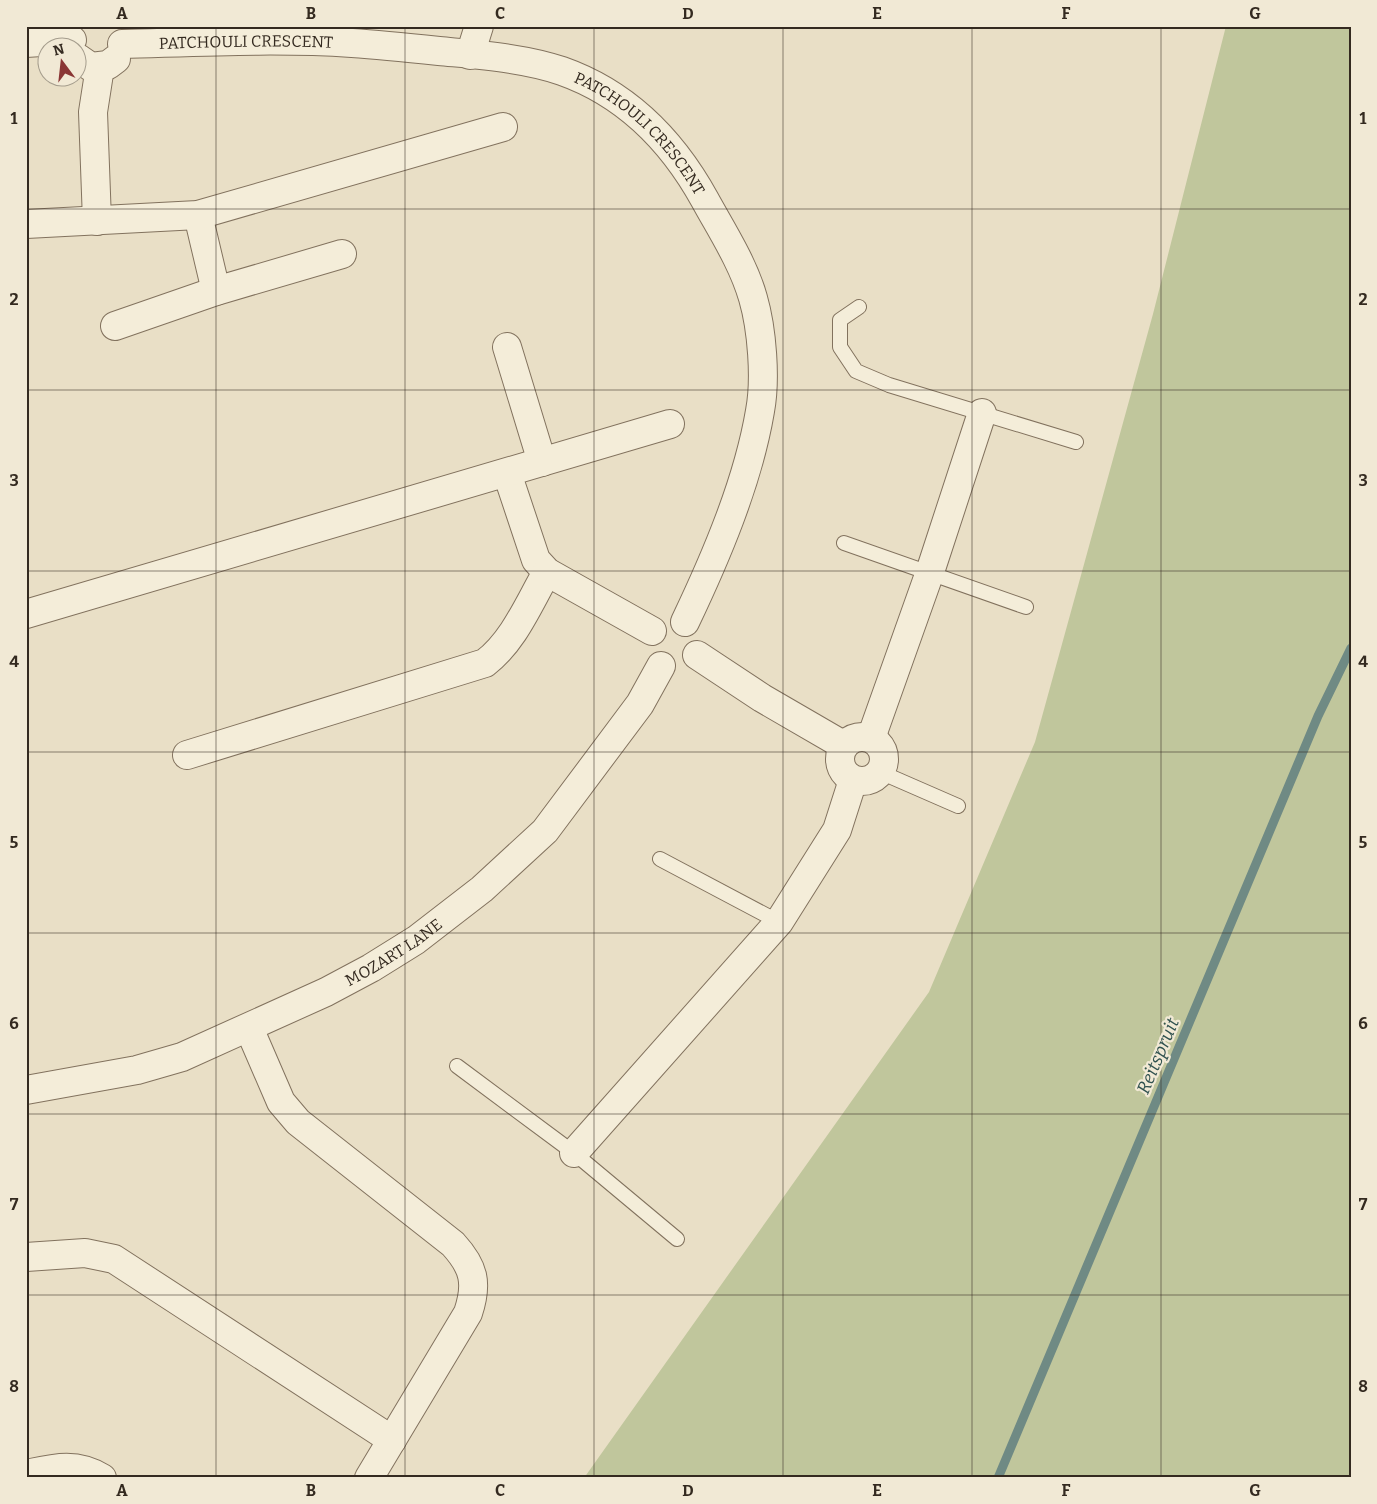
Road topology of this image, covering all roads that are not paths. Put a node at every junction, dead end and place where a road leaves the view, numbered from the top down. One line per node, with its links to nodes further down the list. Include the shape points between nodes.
1 (479, 26): 4 (street)
2 (120, 35): 3 (street, PATCHOULI CRESCENT, via 120,53 108,65); 4 (street, PATCHOULI CRESCENT, via 351,43)
3 (88, 53)
4 (470, 54): 25 (street, PATCHOULI CRESCENT, via 562,71 586,81 639,116 664,138 686,167 736,257 753,296 762,364 761,409 722,537)
5 (88, 87): 8 (street, via 93,112)
6 (503, 127): 7 (street)
7 (198, 215): 8 (street); 11 (street)
8 (97, 221): 9 (street)
9 (26, 224)
10 (342, 254): 11 (street)
11 (216, 291): 13 (street)
12 (859, 307): 15 (lane, via 840,320 840,347 856,371 889,385)
13 (115, 326)
14 (507, 347): 18 (street)
15 (982, 413): 17 (lane); 22 (street)
16 (670, 424): 18 (street)
17 (1076, 442)
18 (542, 462): 19 (street)
19 (507, 473): 21 (street, via 536,560); 24 (street)
20 (844, 543): 22 (lane)
21 (547, 572): 26 (street); 31 (street, via 508,640 485,663)
22 (930, 572): 23 (lane); 29 (street)
23 (1026, 607)
24 (26, 614)
25 (685, 622): 26 (street, via 664,620); 27 (street, via 699,638)
26 (652, 631): 28 (street, via 650,651)
27 (697, 655): 28 (street, via 686,667 668,669); 30 (street)
28 (661, 666): 37 (street, MOZART LANE, via 640,704 545,831 502,872 416,940 371,968)
29 (871, 738): 30 (street, via 856,737); 32 (street, via 884,753)
30 (843, 745): 33 (street, via 839,754 840,764)
31 (187, 755)
32 (880, 772): 33 (street, via 868,780); 34 (lane)
33 (853, 780): 36 (street, via 837,830)
34 (958, 806)
35 (660, 859): 36 (lane)
36 (779, 922): 40 (street)
37 (249, 1028): 39 (street, MOZART LANE, via 137,1070); 43 (street, via 281,1102 298,1122 452,1244 465,1257 473,1276 474,1295 468,1313)
38 (457, 1066): 40 (lane)
39 (26, 1090)
40 (574, 1153): 41 (lane)
41 (677, 1239)
42 (26, 1257): 43 (street, via 85,1253 114,1260)
43 (392, 1440): 46 (street)
44 (26, 1474): 45 (street, via 57,1467 78,1467)
45 (102, 1478)
46 (369, 1478)

